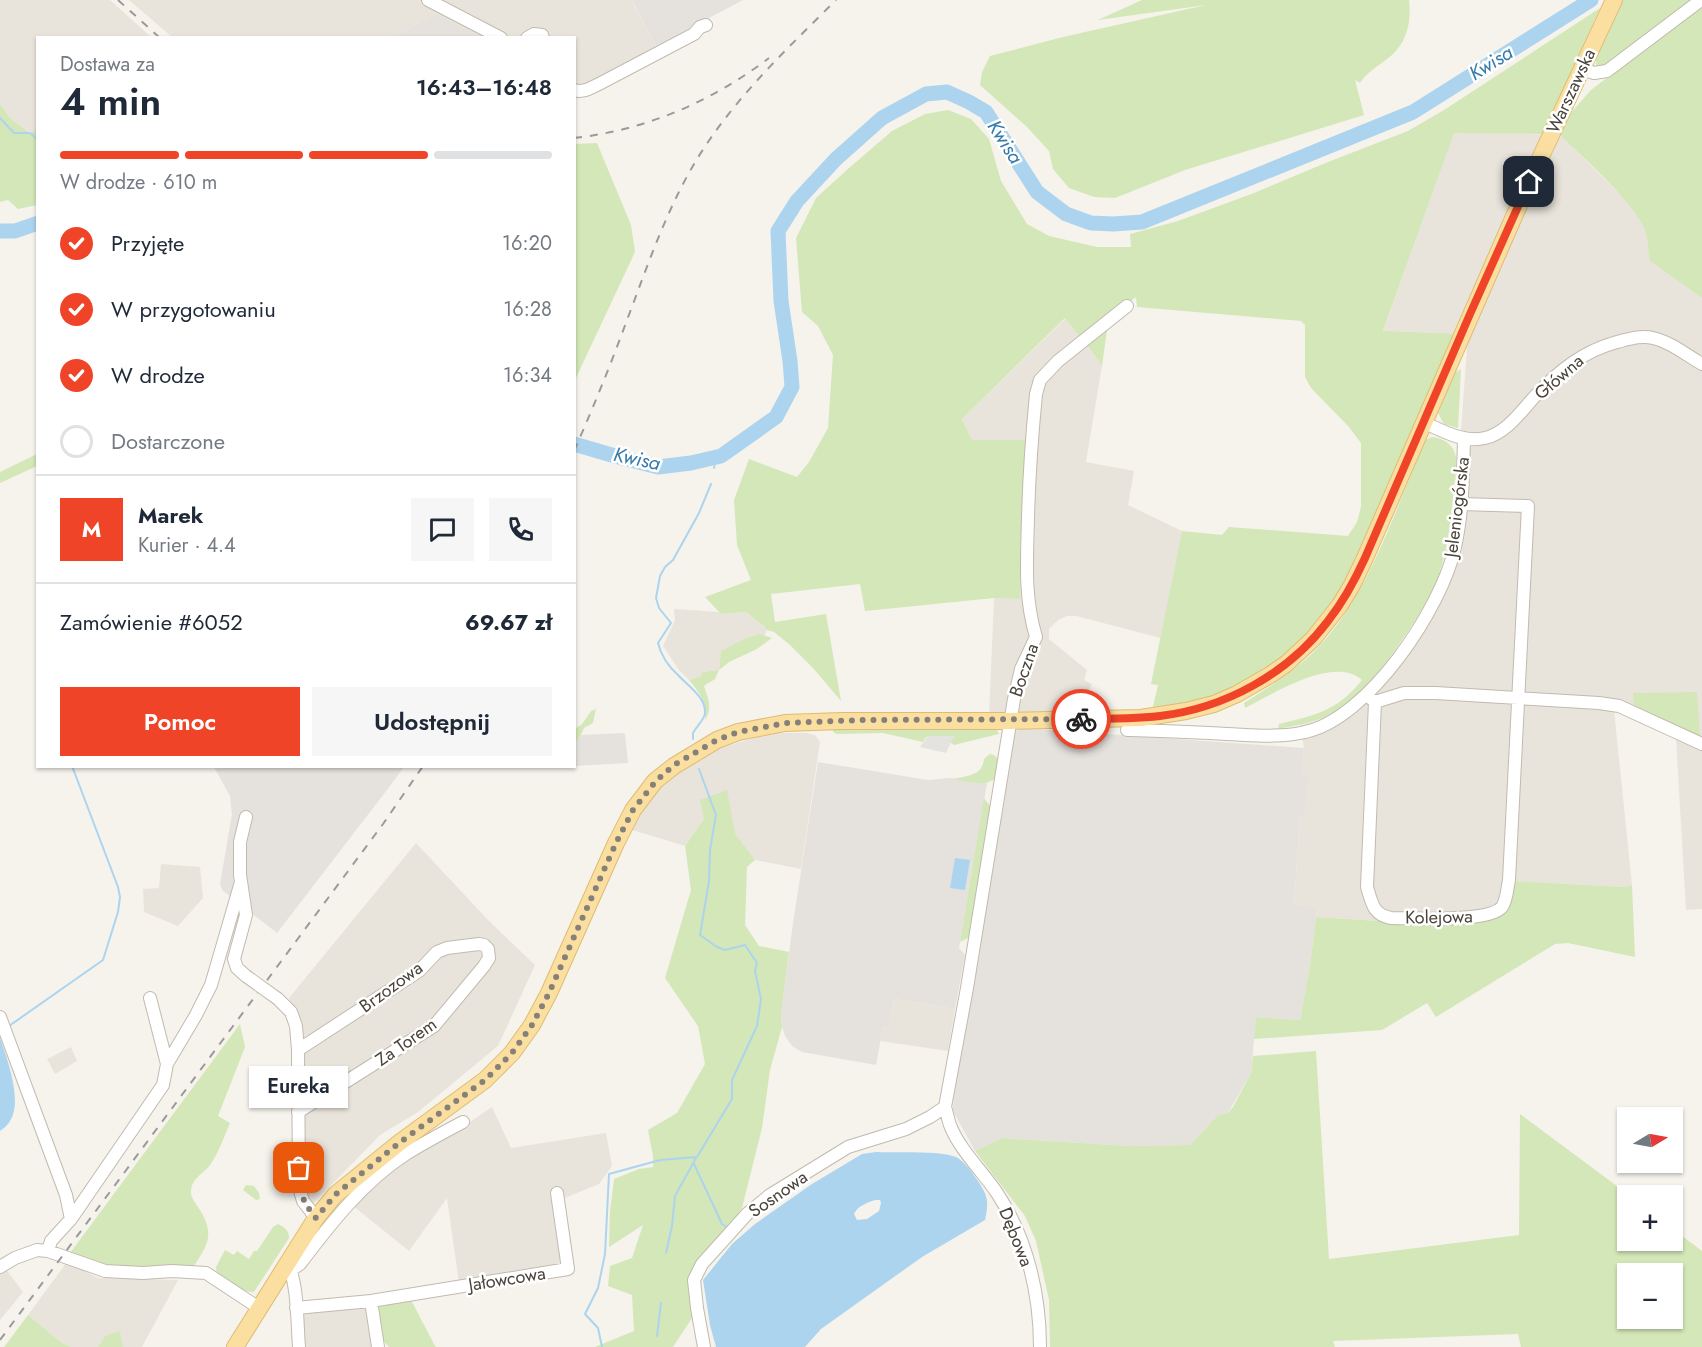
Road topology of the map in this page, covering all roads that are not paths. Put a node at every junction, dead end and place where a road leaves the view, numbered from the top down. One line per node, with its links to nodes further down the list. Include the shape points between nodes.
1 (428, 0): 5 (street)
2 (1614, 0): 6 (main road, Warszawska)
3 (1701, 0): 6 (street, via 1607,71 1594,73)
4 (706, 25): 7 (street, via 628,70)
5 (497, 36)
6 (1583, 64): 10 (main road, Warszawska)
7 (576, 91)
8 (1127, 306): 15 (street, Boczna, via 1058,361 1038,387 1026,576 1036,637 1021,669)
9 (1702, 364): 11 (street, Główna, via 1653,338 1605,345 1570,363 1500,430 1485,438)
10 (1423, 422): 11 (street, Główna); 15 (main road, via 1352,585 1313,639 1286,664 1237,694 1186,711 1141,718)
11 (1464, 438): 12 (street, Jeleniogórska)
12 (1461, 504): 13 (street, Jeleniogórska, via 1455,548 1438,595); 14 (street, Kolejowa, via 1528,506)
13 (1370, 698): 14 (street, via 1404,693); 14 (street, Kolejowa, via 1367,887 1376,912 1391,918 1492,914 1505,901); 16 (street, Jeleniogórska, via 1330,723 1303,733 1276,736)
14 (1518, 698): 17 (street, via 1619,706)
15 (1010, 720): 25 (street, Boczna); 29 (main road, via 785,723 738,732 674,765 633,810 549,993 512,1053 485,1080 335,1195)
16 (1126, 730)
17 (1702, 744)
18 (246, 817): 19 (street, via 240,842)
19 (241, 882): 23 (street, bridge, via 246,915 234,960 237,968 288,1008 293,1016); 24 (street, via 211,985)
20 (488, 949): 23 (street, Brzozowa, via 479,944 436,952 419,971); 26 (street, Za Torem, via 484,966 435,1026)
21 (150, 998): 24 (street)
22 (0, 1017): 30 (street, via 66,1195)
23 (298, 1050): 26 (street)
24 (167, 1064): 30 (street, via 163,1085)
25 (945, 1107): 40 (street, Sosnowa, via 906,1129 848,1147 770,1195 747,1214 702,1264 694,1280); 41 (street, Dębowa, via 950,1126 1011,1215 1025,1250 1038,1306)
26 (298, 1112): 29 (street, via 299,1187 303,1201)
27 (463, 1122): 33 (street, via 386,1169 343,1209 300,1264)
28 (557, 1193): 34 (street, Jałowcowa, via 568,1269)
29 (316, 1218): 33 (main road)
30 (71, 1219): 31 (street, via 51,1241)
31 (48, 1251): 32 (street, via 26,1253); 35 (street, via 105,1271 206,1274)
32 (0, 1267)
33 (290, 1267): 35 (main road); 36 (street)
34 (370, 1301): 36 (street, Jałowcowa); 39 (street)
35 (259, 1308): 37 (main road)
36 (296, 1308): 38 (street)
37 (235, 1347)
38 (298, 1347)
39 (378, 1347)
40 (704, 1347)
41 (1040, 1347)

